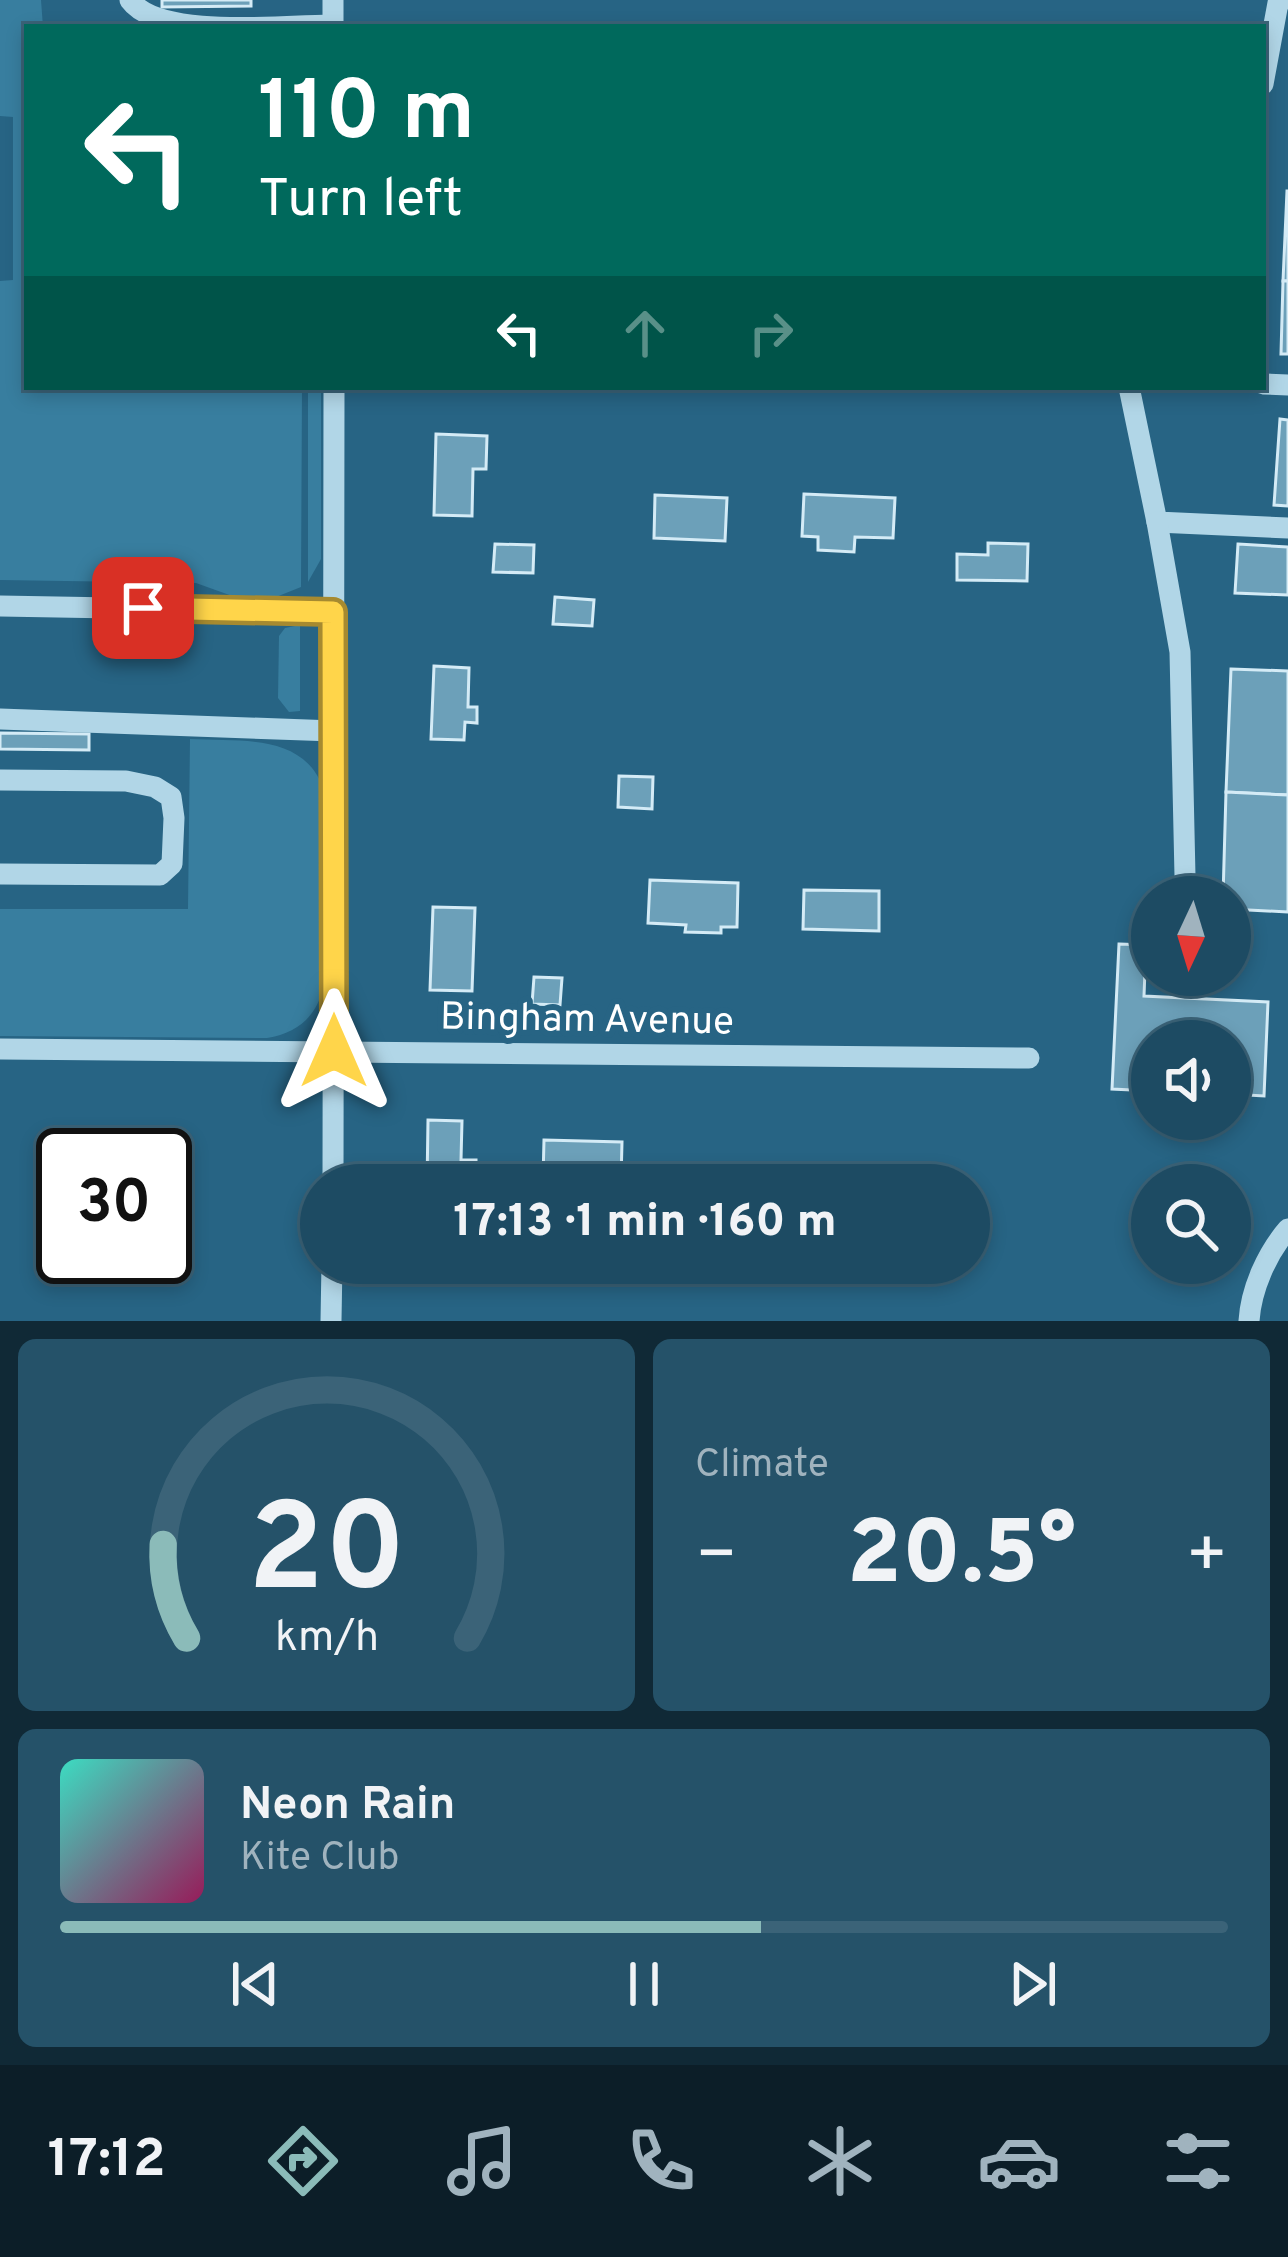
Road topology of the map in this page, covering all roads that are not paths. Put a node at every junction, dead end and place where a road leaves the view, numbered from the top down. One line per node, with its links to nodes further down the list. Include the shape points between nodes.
1 (130, 0): 3 (street, via 140,13)
2 (1283, 0): 4 (street)
3 (180, 24)
4 (1266, 68)
5 (334, 390): 10 (street)
6 (1130, 390): 7 (street)
7 (1157, 522): 8 (street); 15 (street, via 1180,652)
8 (1288, 528)
9 (0, 606): 10 (street)
10 (333, 612): 12 (street)
11 (0, 719): 12 (street)
12 (334, 731): 17 (street)
13 (0, 780): 14 (street, via 155,787 173,802 174,847 160,875)
14 (0, 874)
15 (1185, 876)
16 (0, 1049): 17 (street, Bingham Avenue)
17 (334, 1051): 18 (street, Bingham Avenue); 19 (street)
18 (1029, 1058)
19 (333, 1164)
20 (1288, 1229): 23 (street, via 1266,1264)
21 (332, 1284): 22 (street)
22 (331, 1321)
23 (1249, 1321)

